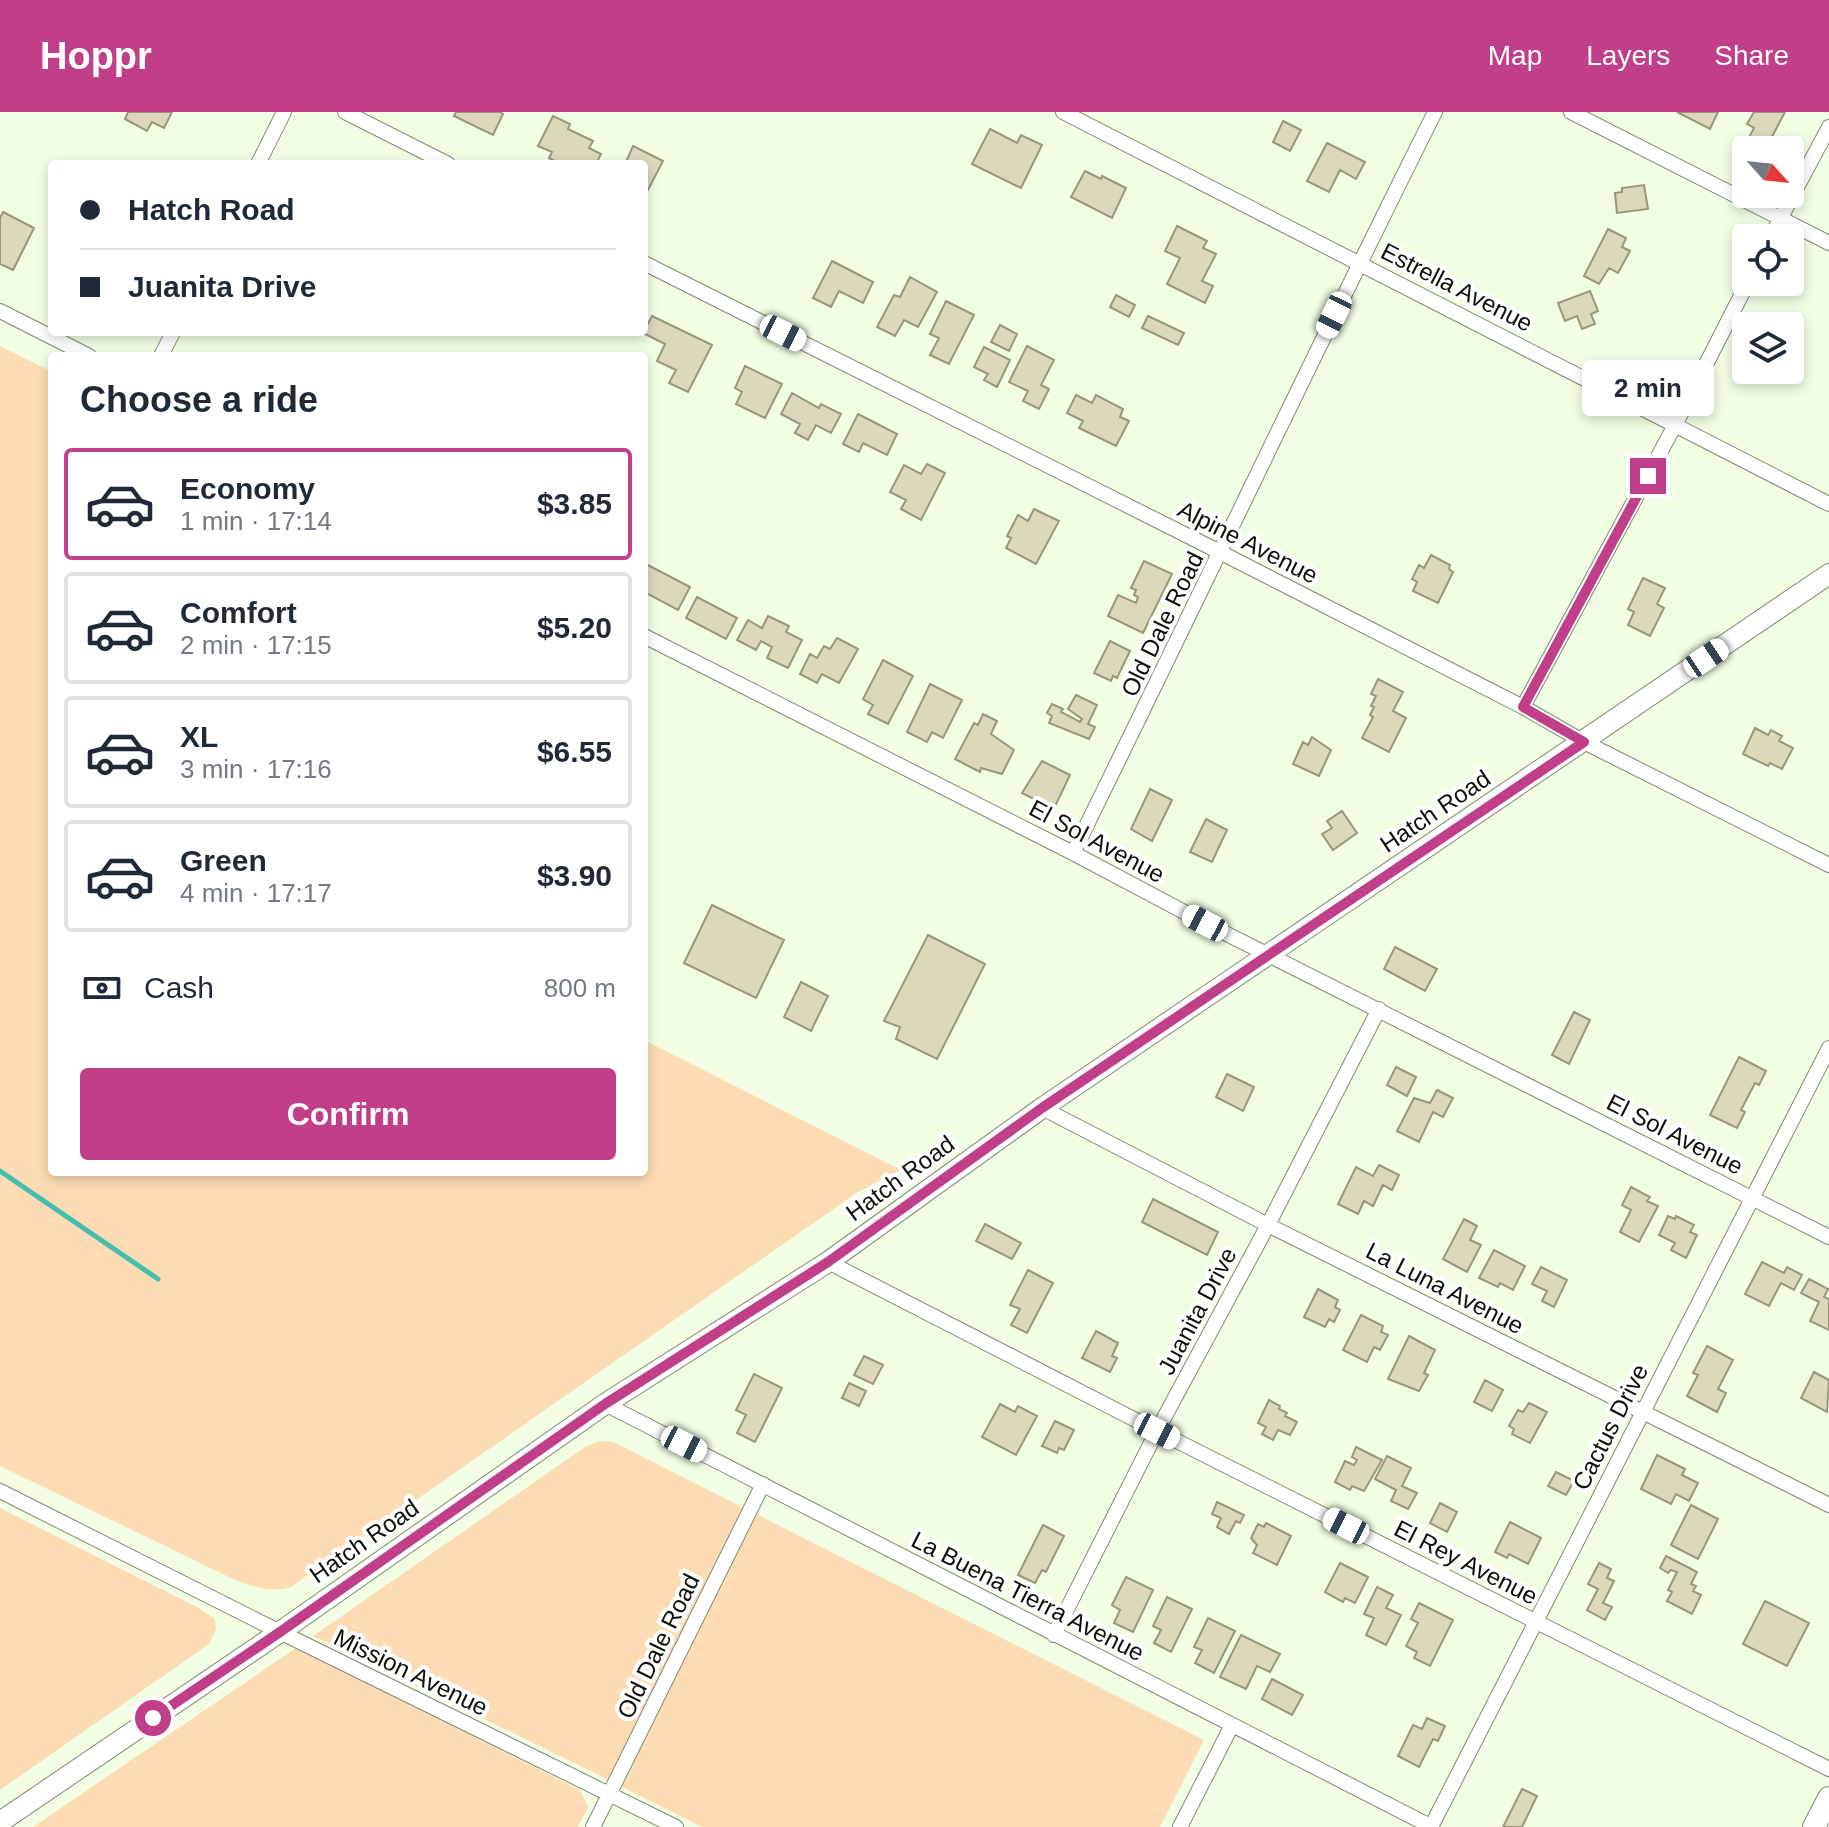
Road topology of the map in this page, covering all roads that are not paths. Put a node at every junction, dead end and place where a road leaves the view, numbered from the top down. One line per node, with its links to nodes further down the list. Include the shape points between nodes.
1 (284, 112): 7 (street)
2 (345, 112): 8 (street)
3 (1063, 112): 12 (street, Estrella Avenue)
4 (1435, 112): 12 (street, Old Dale Road)
5 (1571, 112): 9 (street)
6 (1829, 127): 9 (street)
7 (260, 160)
8 (440, 160)
9 (1780, 219): 10 (street); 11 (street)
10 (1777, 224)
11 (1829, 243)
12 (1360, 262): 19 (street, Estrella Avenue); 21 (street, Old Dale Road)
13 (648, 265): 21 (street, Alpine Avenue)
14 (1741, 296): 19 (street)
15 (0, 311): 16 (street)
16 (48, 335)
17 (49, 336): 18 (street)
18 (81, 352)
19 (1675, 425): 20 (street, Estrella Avenue); 24 (street)
20 (1829, 504)
21 (1221, 553): 24 (street, Alpine Avenue); 26 (street, Old Dale Road)
22 (1829, 574): 25 (street, Hatch Road)
23 (648, 638): 26 (street, El Sol Avenue)
24 (1523, 707): 25 (street, Alpine Avenue)
25 (1584, 742): 27 (street, Alpine Avenue); 28 (street, Hatch Road)
26 (1073, 853): 28 (street, El Sol Avenue)
27 (1829, 865)
28 (1269, 954): 29 (street, El Sol Avenue); 31 (street, Hatch Road)
29 (1379, 1009): 32 (street, El Sol Avenue); 33 (street, Juanita Drive)
30 (1829, 1048): 32 (street, Cactus Drive)
31 (1042, 1108): 33 (street, La Luna Avenue); 35 (street, Hatch Road)
32 (1753, 1198): 34 (street, El Sol Avenue); 37 (street, Cactus Drive)
33 (1268, 1225): 37 (street, La Luna Avenue); 38 (street, Juanita Drive)
34 (1829, 1237)
35 (828, 1262): 36 (street, Hatch Road); 38 (street, El Rey Avenue)
36 (605, 1404): 39 (street, La Buena Tierra Avenue); 43 (street, Hatch Road)
37 (1643, 1412): 41 (street, La Luna Avenue); 42 (street, Cactus Drive)
38 (1157, 1431): 42 (street, El Rey Avenue); 44 (street, Juanita Drive)
39 (763, 1484): 44 (street, La Buena Tierra Avenue); 47 (street, Old Dale Road)
40 (0, 1491): 43 (street, Mission Avenue)
41 (1829, 1505)
42 (1535, 1622): 46 (street, El Rey Avenue); 53 (street, Cactus Drive)
43 (280, 1632): 47 (street, Mission Avenue); 49 (street, Hatch Road)
44 (1054, 1635): 45 (street, La Buena Tierra Avenue)
45 (1232, 1725): 52 (street); 53 (street, La Buena Tierra Avenue)
46 (1829, 1769)
47 (609, 1794): 50 (street, Old Dale Road); 51 (street, Mission Avenue)
48 (1829, 1798): 54 (main road)
49 (0, 1822)
50 (593, 1827)
51 (676, 1827)
52 (1180, 1827)
53 (1431, 1827)
54 (1814, 1827)

